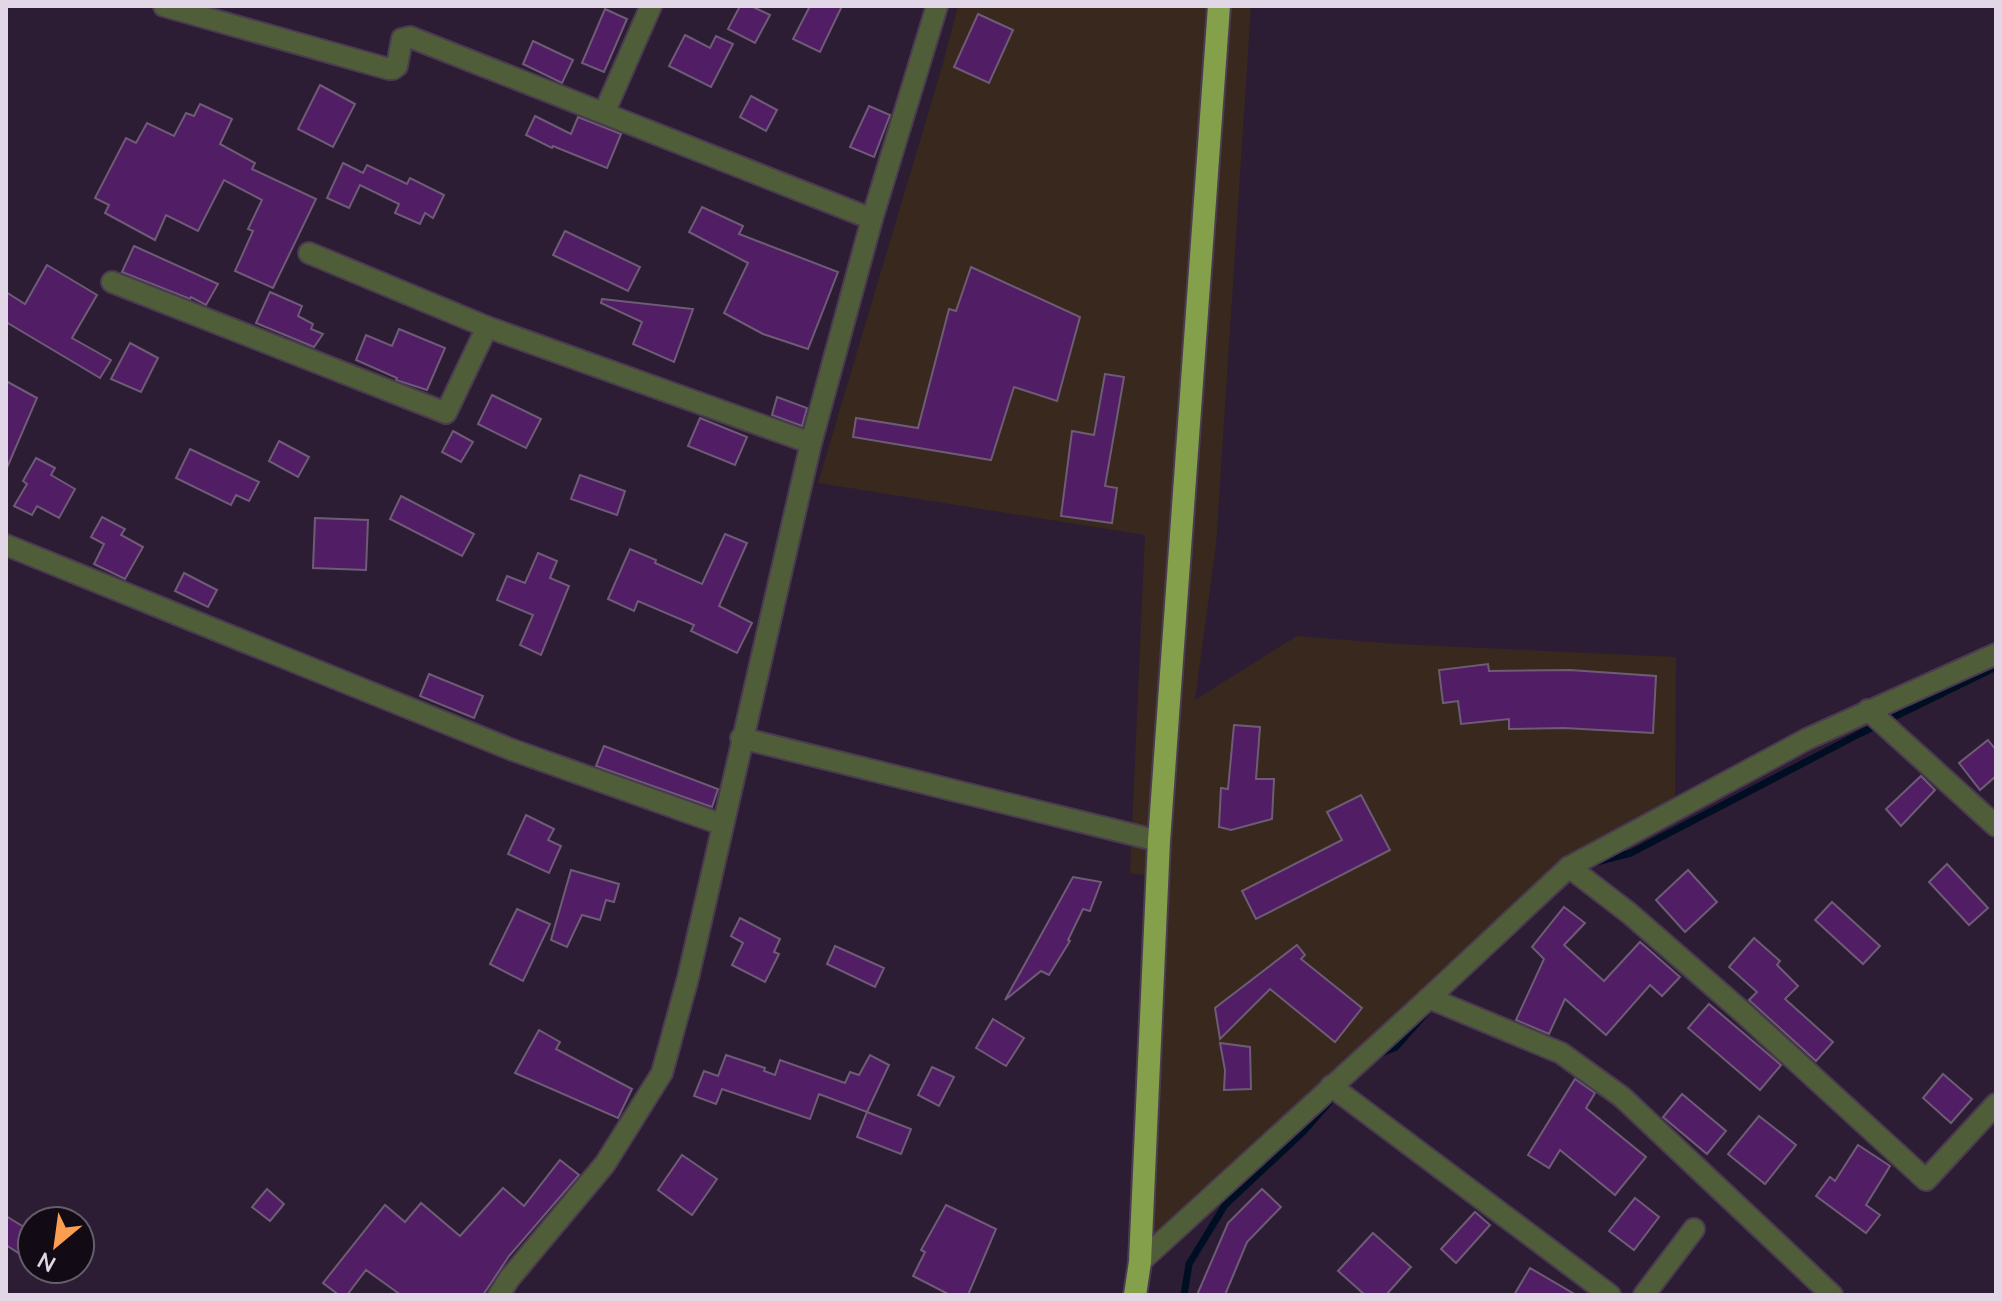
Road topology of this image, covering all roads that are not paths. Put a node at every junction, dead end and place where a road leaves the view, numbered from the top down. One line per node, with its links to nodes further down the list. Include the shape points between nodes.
1 (164, 6): 5 (street, via 389,69 397,66 402,39 410,37)
2 (651, 6): 5 (street)
3 (937, 6): 6 (street)
4 (1219, 6): 17 (highway)
5 (604, 113): 6 (street)
6 (872, 219): 10 (street)
7 (309, 253): 9 (street)
8 (112, 282): 9 (street, via 446,413)
9 (487, 327): 10 (street)
10 (811, 443): 14 (street)
11 (6, 545): 15 (street, via 510,749)
12 (1996, 654): 13 (street)
13 (1868, 710): 16 (street); 18 (street)
14 (741, 738): 15 (street); 17 (street)
15 (721, 824): 24 (street, via 662,1073 605,1164)
16 (1996, 826)
17 (1159, 841): 23 (highway)
18 (1569, 867): 19 (street); 21 (street, via 1738,1008 1926,1180)
19 (1429, 998): 20 (street); 28 (street, via 1561,1053 1622,1097)
20 (1331, 1086): 23 (street); 26 (street)
21 (1996, 1104)
22 (1694, 1229): 27 (street)
23 (1140, 1262): 25 (highway)
24 (499, 1295)
25 (1135, 1295)
26 (1610, 1295)
27 (1644, 1295)
28 (1832, 1295)

